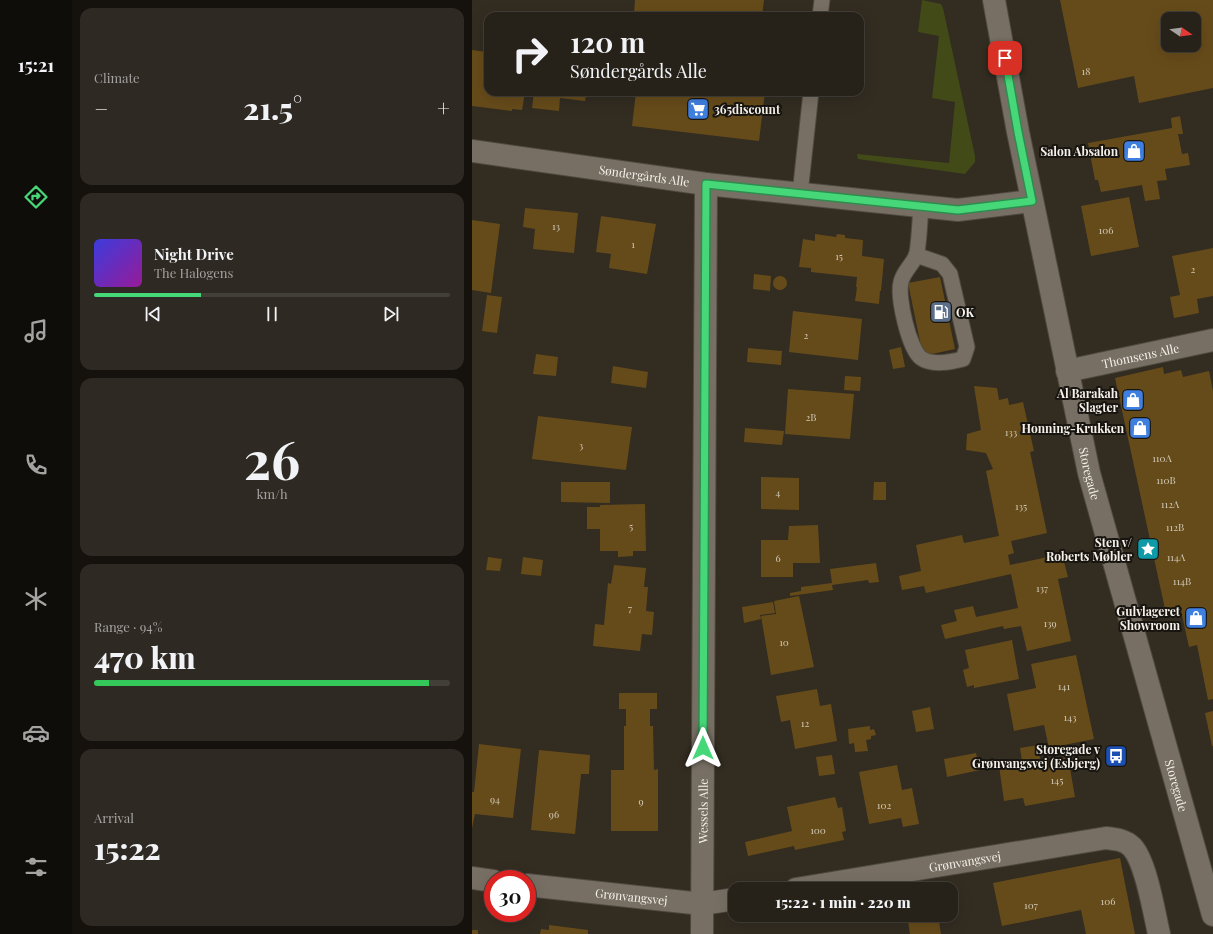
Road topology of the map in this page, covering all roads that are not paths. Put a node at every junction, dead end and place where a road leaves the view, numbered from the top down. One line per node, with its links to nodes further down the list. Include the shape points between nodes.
1 (822, 0): 3 (lane)
2 (994, 0): 8 (street, Storegade)
3 (820, 12)
4 (811, 96): 7 (lane)
5 (472, 151): 6 (street, Søndergårds Alle)
6 (706, 184): 7 (street, Søndergårds Alle); 18 (street, Wessels Alle)
7 (800, 194): 9 (street, Søndergårds Alle)
8 (1032, 201): 9 (street, Søndergårds Alle, via 958,210); 12 (street, Storegade)
9 (921, 206): 10 (lane)
10 (916, 255): 10 (lane, via 900,283 901,304 910,341 921,359 932,362 963,359 967,347 950,274 942,264)
11 (1213, 340): 12 (street, Thomsens Alle)
12 (1067, 371): 19 (street, Storegade, via 1089,473)
13 (472, 878): 14 (street)
14 (484, 880)
15 (839, 882): 21 (street, Grønvangsvej, via 1106,838 1115,839 1131,847 1140,859)
16 (536, 886): 18 (street, Grønvangsvej)
17 (728, 900): 18 (street, Grønvangsvej)
18 (702, 904): 20 (street, Wessels Alle)
19 (1213, 914)
20 (702, 934)
21 (1159, 934)

